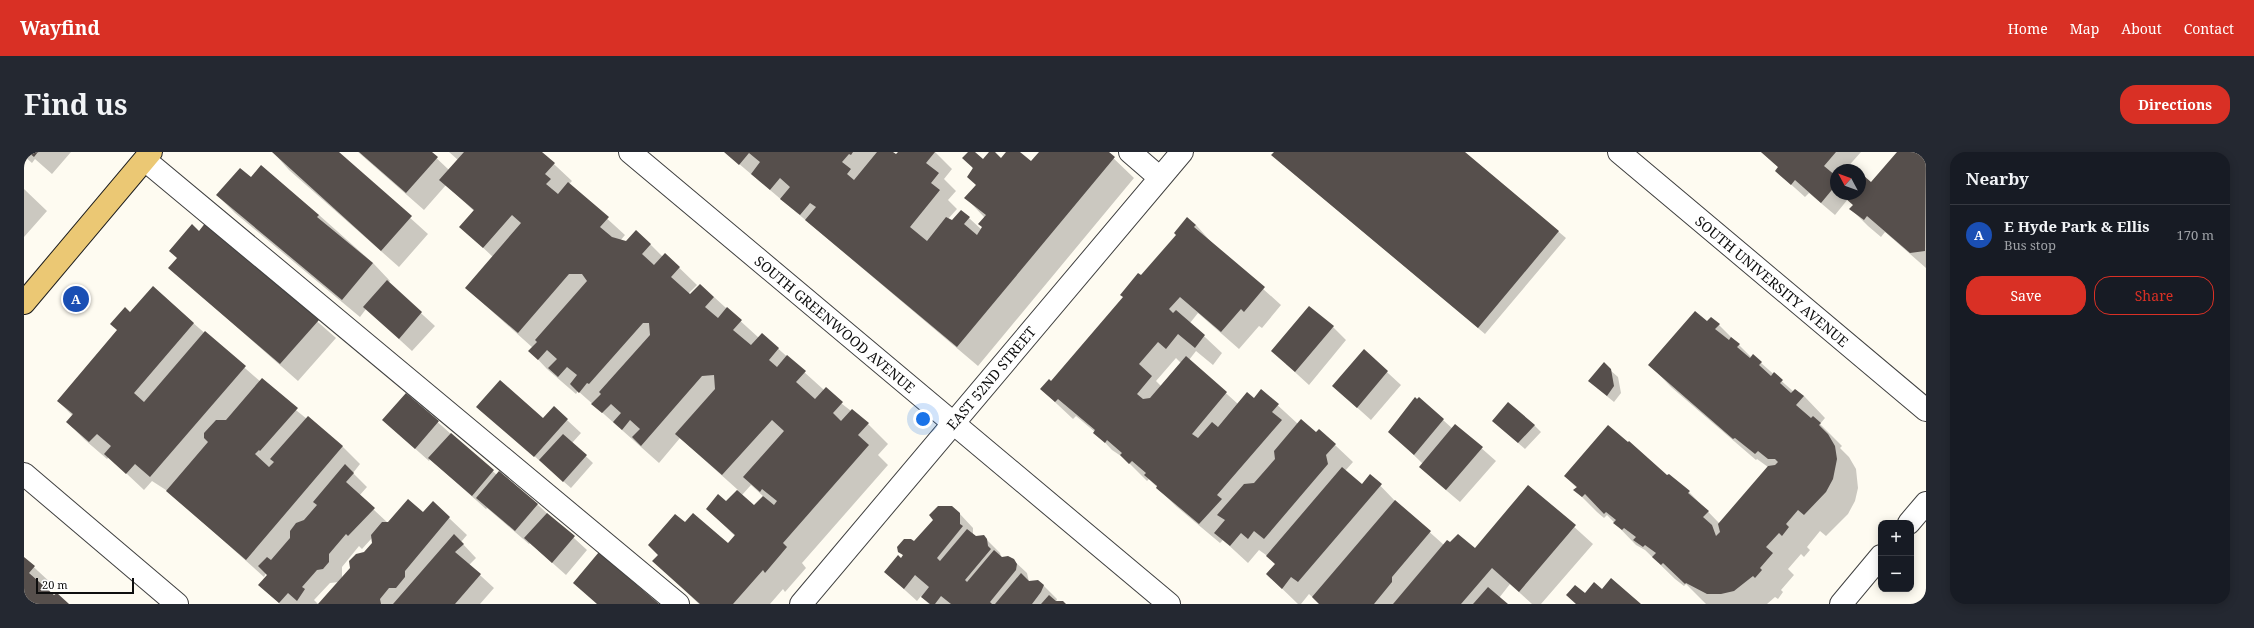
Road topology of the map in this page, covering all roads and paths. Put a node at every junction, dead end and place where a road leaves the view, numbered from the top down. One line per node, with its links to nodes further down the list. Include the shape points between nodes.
1 (630, 152): 9 (street, SOUTH GREENWOOD AVENUE)
2 (1130, 152): 6 (street)
3 (1182, 152): 6 (street, EAST 52ND STREET)
4 (1619, 152): 8 (street, SOUTH UNIVERSITY AVENUE)
5 (148, 156): 7 (main road); 15 (street)
6 (1160, 178): 9 (street, EAST 52ND STREET)
7 (24, 303)
8 (1926, 410)
9 (953, 423): 16 (street, EAST 52ND STREET); 17 (street, SOUTH GREENWOOD AVENUE)
10 (24, 474): 14 (street)
11 (1926, 503): 12 (street)
12 (1912, 520)
13 (1878, 560): 18 (street)
14 (177, 604)
15 (678, 604)
16 (801, 604)
17 (1169, 604)
18 (1841, 604)

